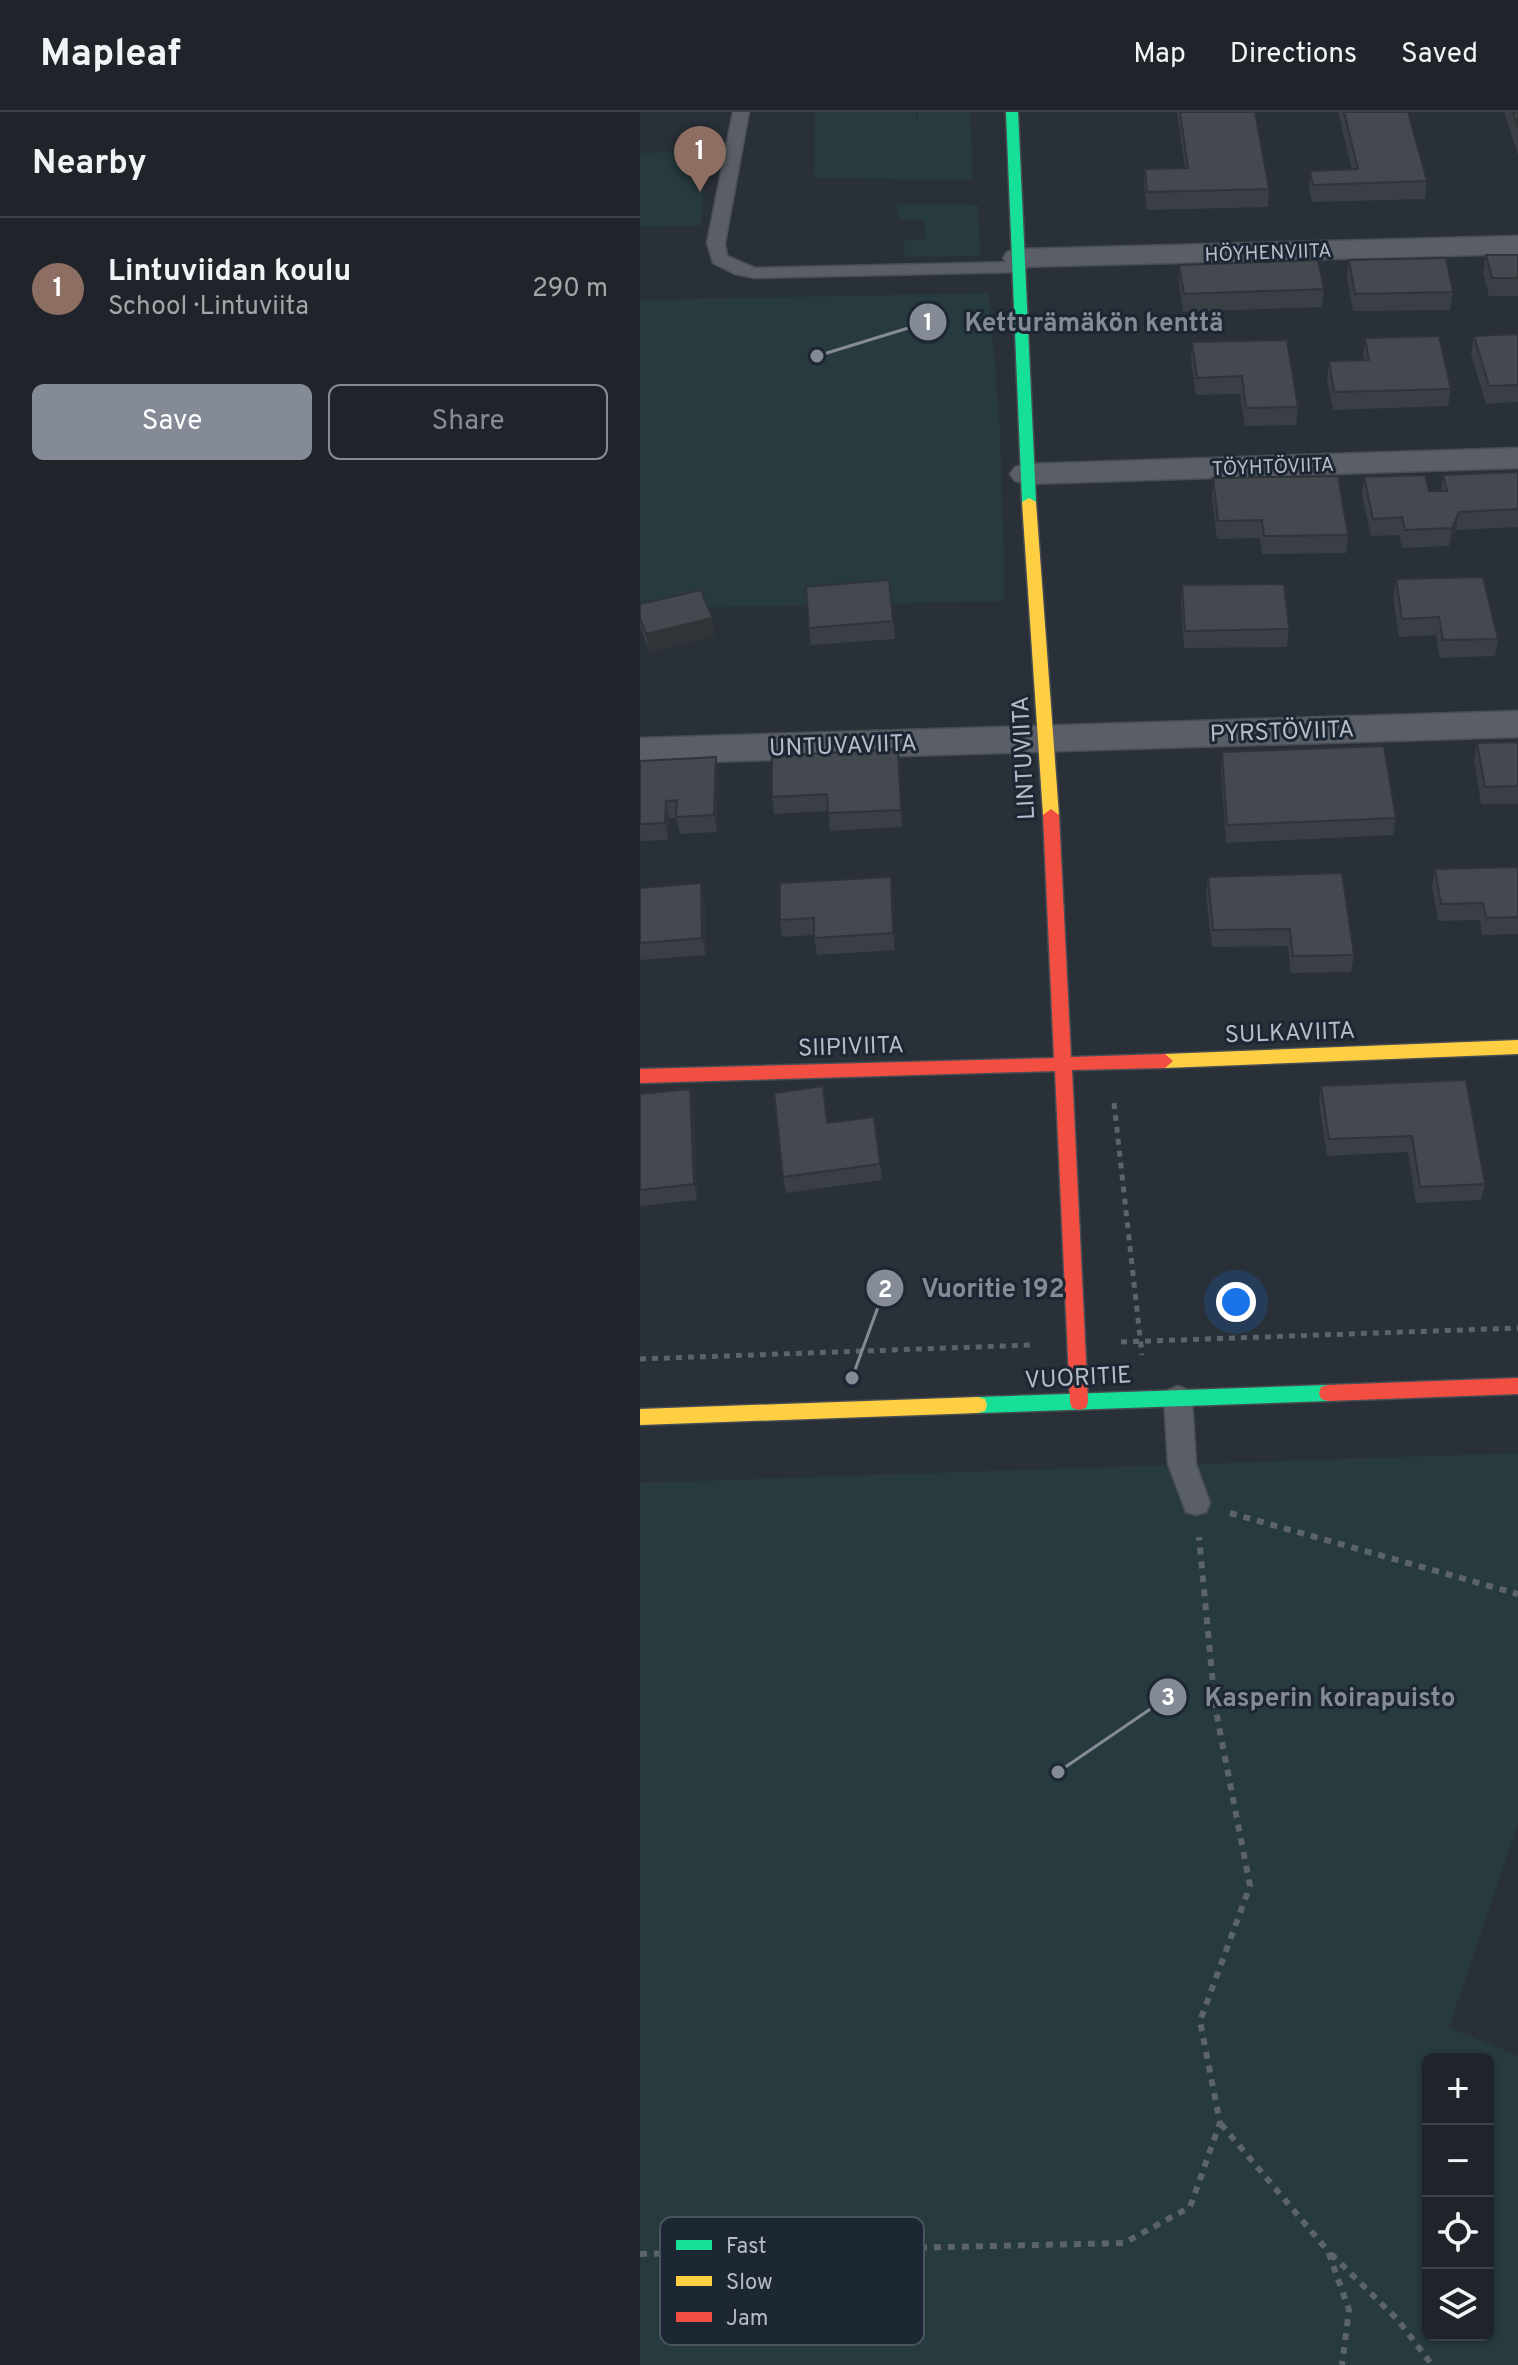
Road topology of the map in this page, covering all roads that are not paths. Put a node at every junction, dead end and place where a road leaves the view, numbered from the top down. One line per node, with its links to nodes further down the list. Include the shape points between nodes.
1 (741, 112): 4 (lane, via 716,243 719,259 755,273)
2 (1012, 112): 4 (street, LINTUVIITA)
3 (1518, 245): 4 (street, HÖYHENVIITA)
4 (1018, 263): 6 (street, LINTUVIITA)
5 (1518, 458): 6 (street, TÖYHTÖVIITA)
6 (1027, 474): 8 (street, LINTUVIITA)
7 (1518, 724): 8 (street, PYRSTÖVIITA)
8 (1047, 739): 9 (street, UNTUVAVIITA); 11 (street, LINTUVIITA)
9 (640, 751)
10 (1518, 1047): 11 (street, SULKAVIITA)
11 (1064, 1065): 12 (street, SIIPIVIITA); 15 (street, LINTUVIITA)
12 (640, 1076)
13 (1518, 1386): 14 (street, VUORITIE)
14 (1178, 1398): 15 (street, VUORITIE); 17 (lane, via 1182,1464)
15 (1079, 1402): 16 (street, VUORITIE)
16 (640, 1417)
17 (1196, 1503)

